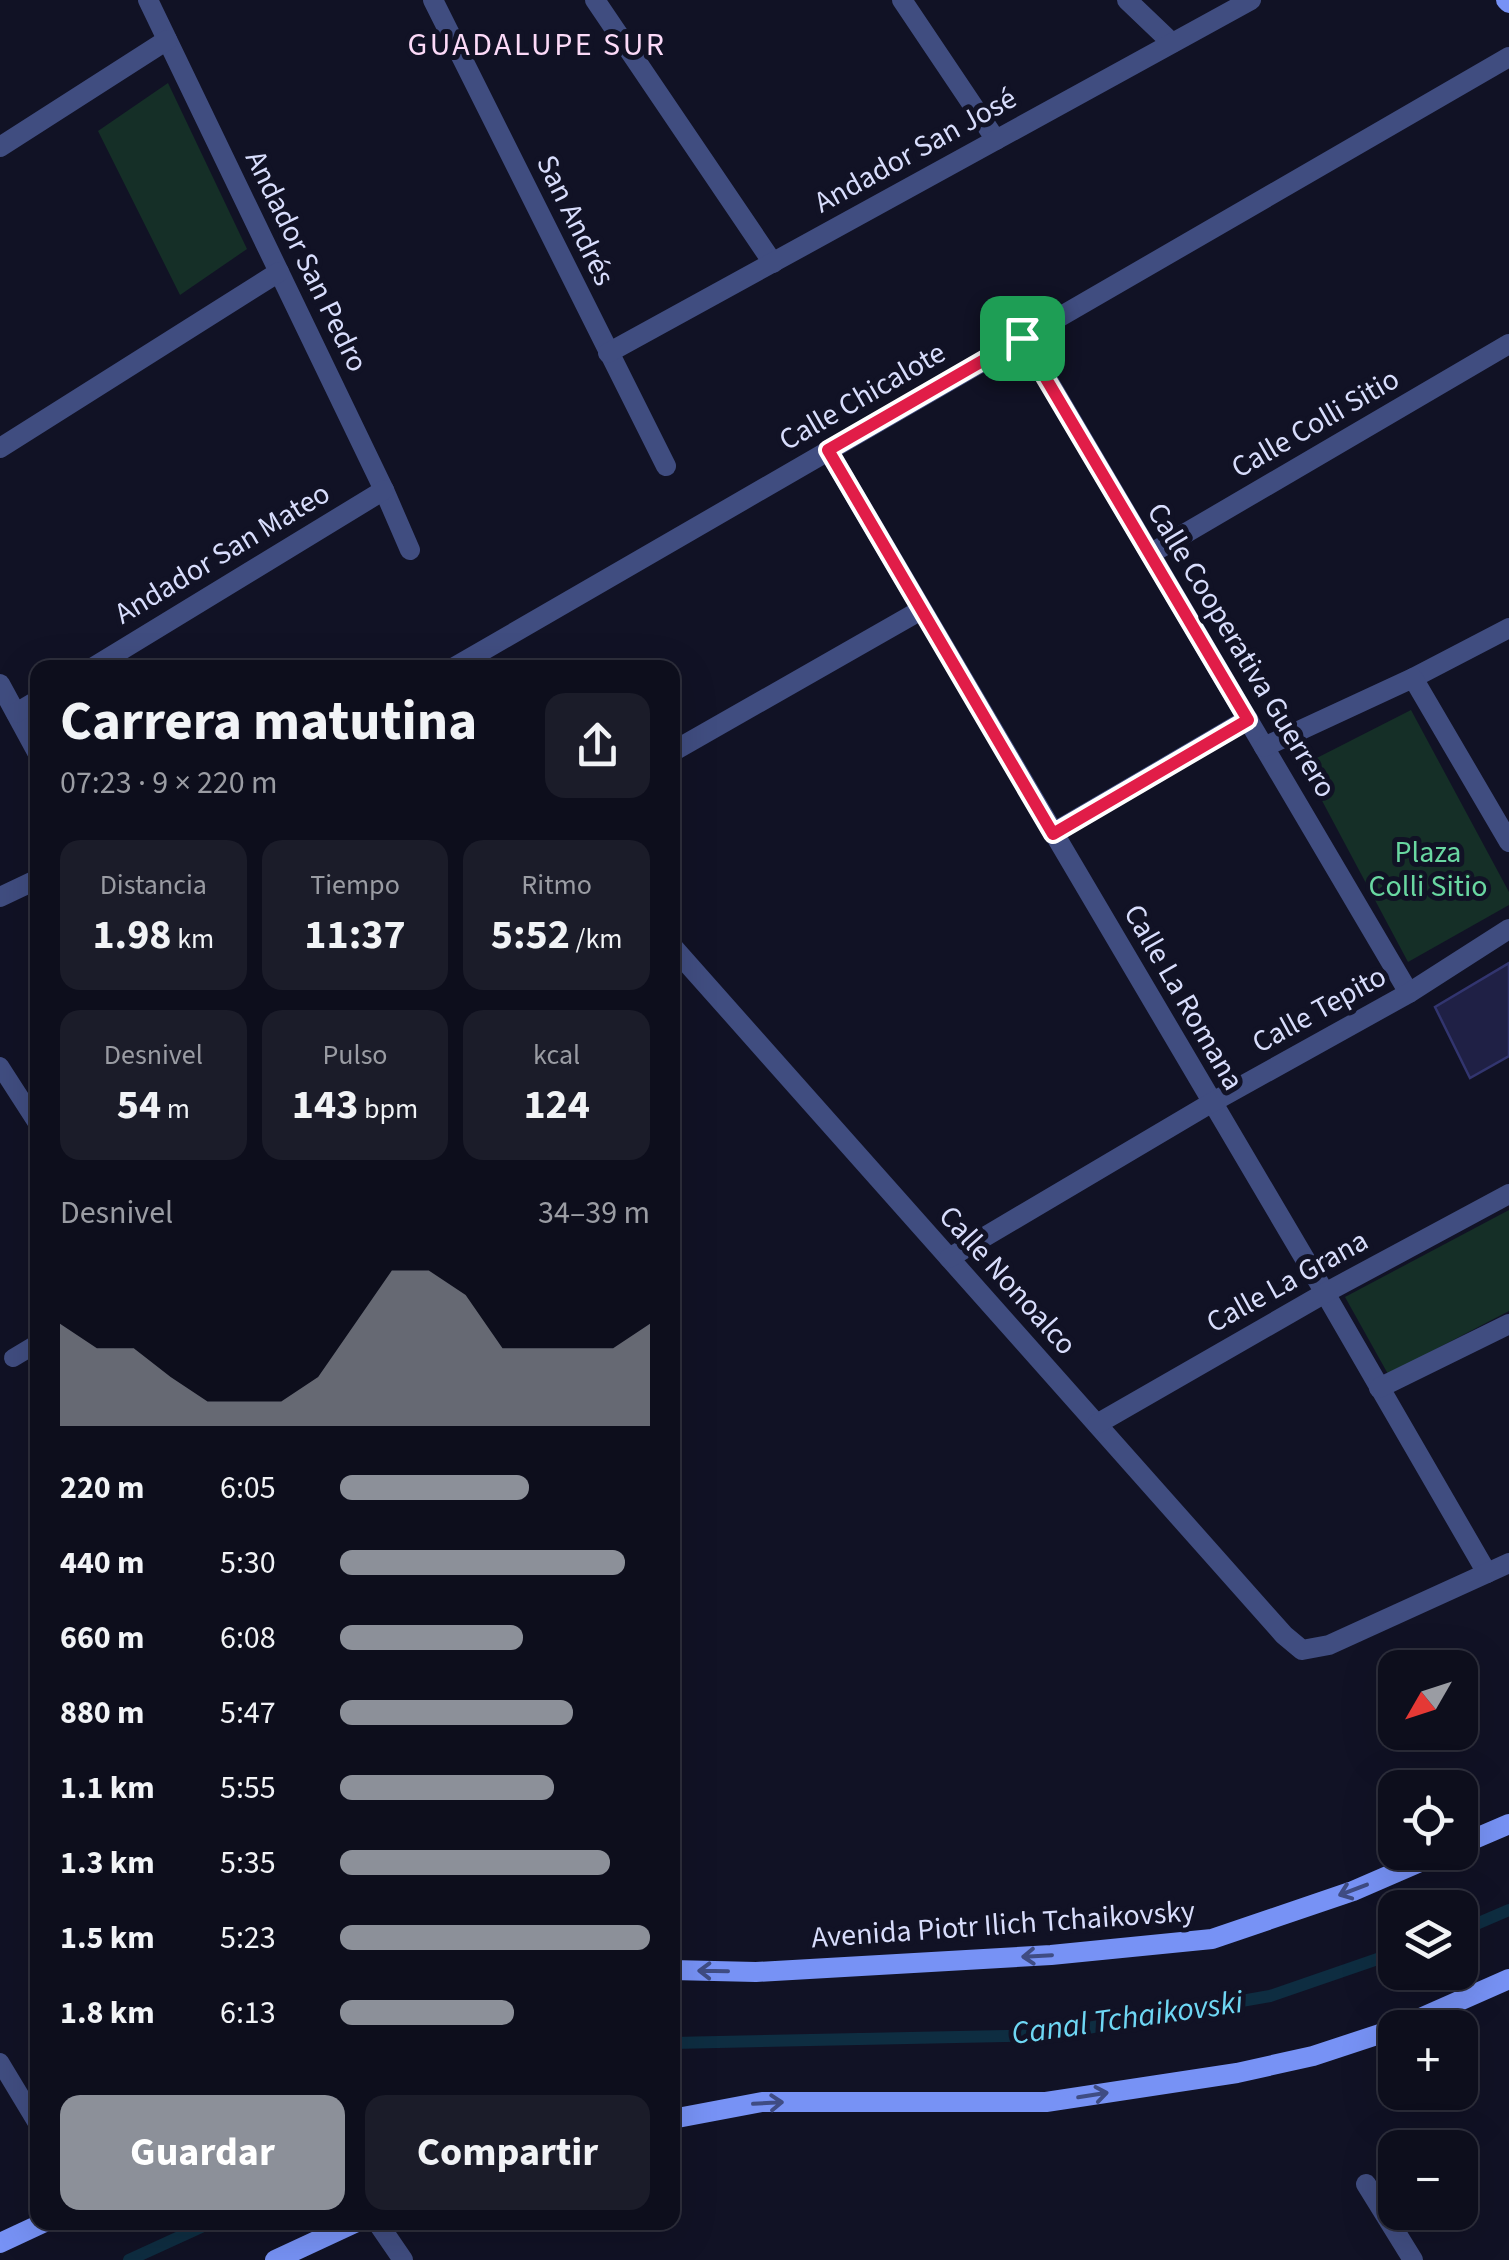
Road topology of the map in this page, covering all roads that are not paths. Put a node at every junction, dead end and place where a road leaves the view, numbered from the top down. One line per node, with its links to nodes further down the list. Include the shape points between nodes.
1 (148, 0): 7 (street, Andador San Pedro)
2 (434, 0): 16 (street, San Andrés)
3 (595, 0): 12 (street)
4 (902, 0): 10 (street)
5 (1127, 0): 8 (street)
6 (1252, 0): 8 (street, Andador San José)
7 (167, 40): 11 (street); 13 (street, Andador San Pedro)
8 (1172, 43): 10 (street, Andador San José)
9 (1509, 58): 14 (street, Calle Chicalote)
10 (996, 140): 12 (street, Andador San José)
11 (0, 147)
12 (772, 263): 16 (street, Andador San José)
13 (279, 272): 17 (street); 20 (street, Andador San Pedro)
14 (1022, 338): 18 (street, Calle Chicalote); 22 (street, Calle Cooperativa Guerrero)
15 (1509, 344): 22 (street, Calle Colli Sitio)
16 (608, 353): 19 (street, San Andrés)
17 (0, 448)
18 (828, 450): 23 (street, Calle La Romana); 26 (street, Calle Chicalote)
19 (666, 466)
20 (384, 490): 21 (street, Andador San Pedro); 25 (street, Andador San Mateo)
21 (410, 550)
22 (1150, 554): 31 (street, Calle Cooperativa Guerrero)
23 (922, 610): 33 (street); 35 (street, Calle La Romana)
24 (1509, 628): 27 (street)
25 (105, 660)
26 (467, 660)
27 (1413, 678): 34 (street); 36 (street)
28 (0, 684): 30 (street)
29 (30, 705): 30 (street)
30 (16, 713): 32 (street)
31 (1248, 720): 34 (street, Calle Cooperativa Guerrero); 35 (street)
32 (30, 739)
33 (680, 747)
34 (1264, 747): 41 (street, Calle Cooperativa Guerrero)
35 (1053, 834): 43 (street, Calle La Romana)
36 (1509, 842)
37 (30, 883): 38 (street)
38 (0, 897)
39 (1508, 933): 41 (street, Calle Tepito)
40 (680, 955): 46 (street, Calle Nonoalco)
41 (1409, 993): 43 (street, Calle Tepito)
42 (0, 1066): 44 (lane)
43 (1211, 1104): 46 (street, Calle Tepito); 47 (street, Calle La Romana)
44 (30, 1112)
45 (1509, 1194): 47 (street, Calle La Grana)
46 (949, 1258): 52 (street, Calle Nonoalco)
47 (1325, 1293): 51 (street, Calle La Romana); 52 (street, Calle La Grana)
48 (1509, 1324): 51 (street)
49 (30, 1348): 50 (lane)
50 (13, 1358)
51 (1379, 1388): 54 (street, Calle La Romana)
52 (1097, 1424): 54 (street, Calle Nonoalco, via 1302,1650 1329,1645)
53 (1509, 1563): 54 (street)
54 (1487, 1573)
55 (1509, 1824): 56 (street)
56 (1478, 1837)
57 (1402, 1870): 58 (street, Avenida Piotr Ilich Tchaikovsky, one-way to 58, via 1212,1939 1032,1956)
58 (680, 1970)
59 (1509, 1979): 60 (street)
60 (1438, 2010)
61 (1378, 2034): 64 (street, one-way to 61, via 762,2102 1046,2102 1237,2073)
62 (0, 2062): 63 (lane)
63 (30, 2112)
64 (680, 2117)
65 (1366, 2184): 72 (street)
66 (30, 2229): 69 (street)
67 (341, 2230): 70 (street)
68 (382, 2230): 71 (street)
69 (0, 2244)
70 (275, 2260)
71 (403, 2260)
72 (1413, 2260)

